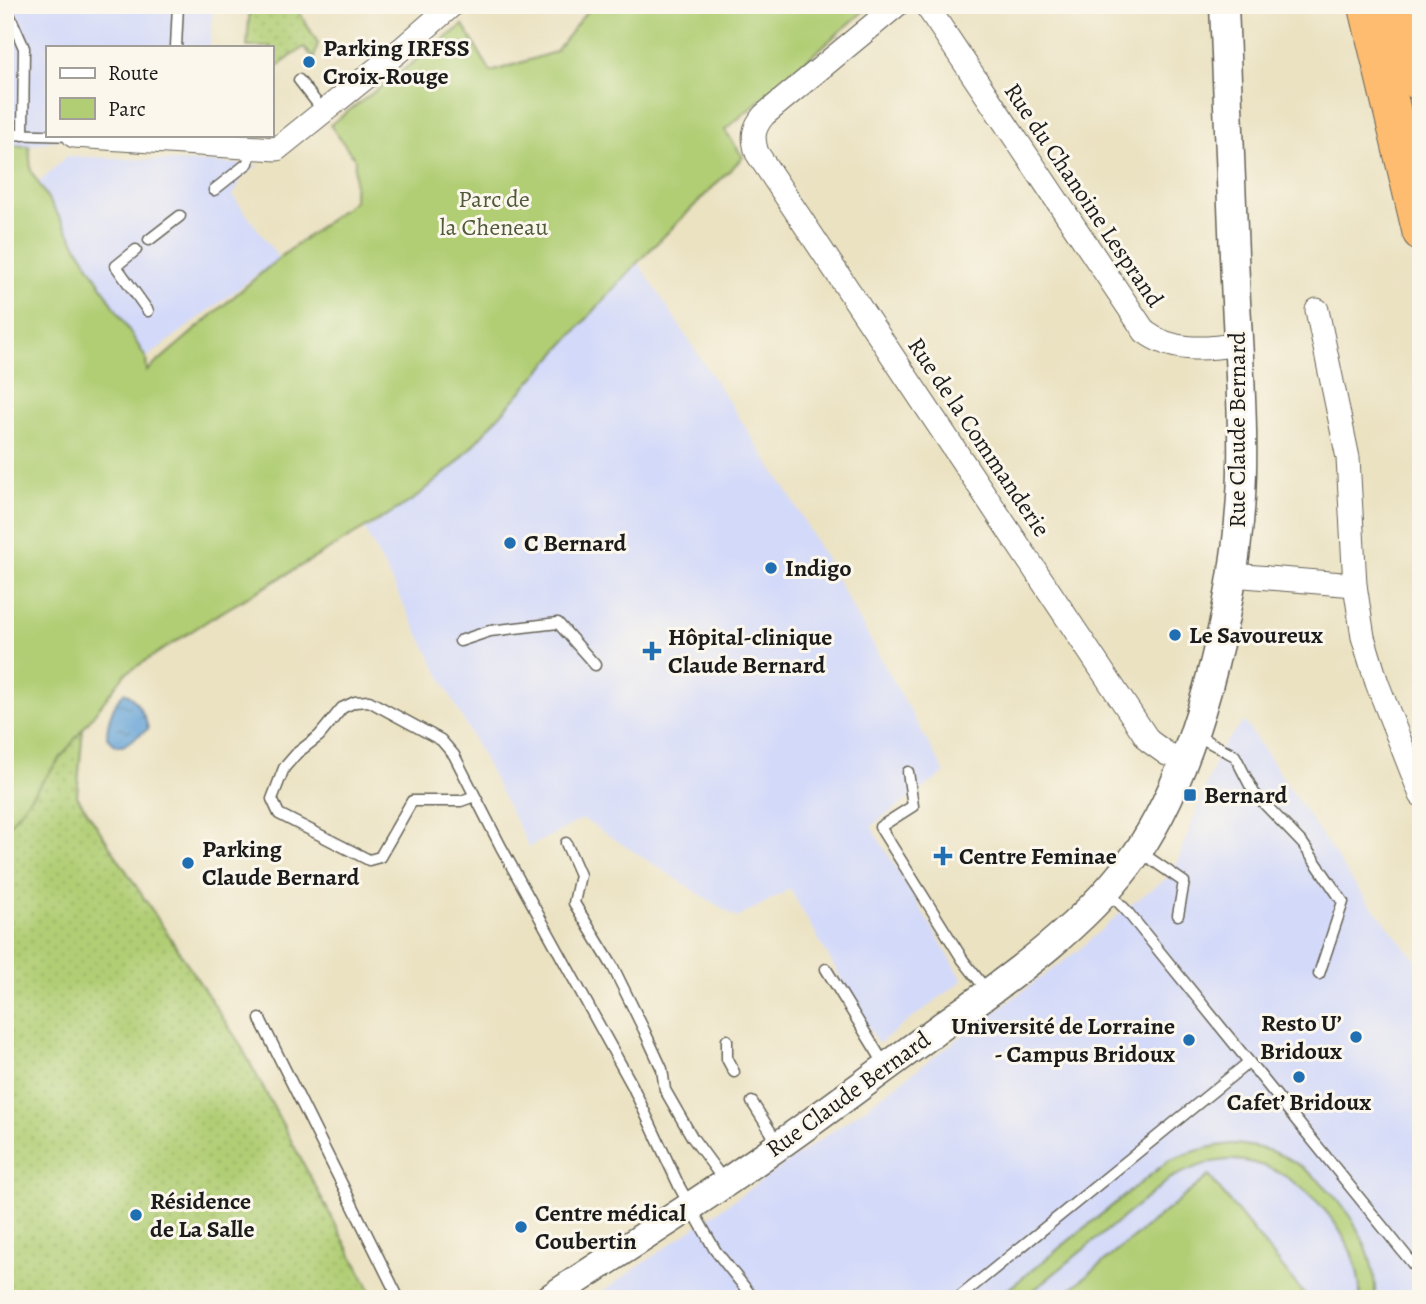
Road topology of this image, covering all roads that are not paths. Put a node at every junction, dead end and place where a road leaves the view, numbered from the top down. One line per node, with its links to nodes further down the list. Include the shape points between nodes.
1 (5, 5): 14 (lane, via 24,48)
2 (178, 5): 9 (lane)
3 (452, 5): 12 (street)
4 (897, 5): 32 (street, Rue de la Commanderie, via 764,115 755,125 752,139 757,153 1149,741 1167,754)
5 (926, 5): 27 (street, Rue du Chanoine Lesprand, via 1144,332 1172,347)
6 (1224, 5): 27 (street, Rue Claude Bernard)
7 (1367, 5): 21 (highway)
8 (1400, 5): 11 (highway)
9 (176, 46)
10 (299, 80): 12 (lane)
11 (1421, 83)
12 (324, 112): 18 (street, via 277,149)
13 (5, 134): 14 (lane)
14 (23, 135): 15 (lane)
15 (46, 135)
16 (74, 136): 17 (street)
17 (170, 139): 18 (street)
18 (251, 147): 19 (lane, via 248,163)
19 (214, 190)
20 (180, 216): 22 (lane)
21 (1417, 218): 24 (highway)
22 (149, 240)
23 (136, 250): 26 (lane, via 116,266)
24 (1421, 251)
25 (1317, 310): 29 (street, via 1348,458)
26 (148, 311)
27 (1237, 344): 28 (street, Rue Claude Bernard, via 1241,494)
28 (1232, 575): 29 (street); 32 (street, Rue Claude Bernard, via 1215,658)
29 (1355, 585): 34 (street, via 1363,637 1377,683)
30 (460, 641): 31 (lane, via 490,631 558,624)
31 (594, 665)
32 (1189, 747): 37 (street, Rue Claude Bernard); 41 (lane, via 1235,755 1254,793 1303,844 1343,902)
33 (908, 772): 42 (lane, via 913,806 880,827)
34 (1421, 795)
35 (475, 796): 35 (lane, via 461,801 412,801 380,856 369,860 279,814 272,799 284,768 320,736 342,708 369,701 441,740); 51 (lane)
36 (566, 843): 50 (lane, via 580,875 574,903 613,967 663,1069 665,1090)
37 (1138, 850): 38 (street, Rue Claude Bernard); 39 (lane, via 1184,882)
38 (1107, 891): 42 (street, Rue Claude Bernard, via 1048,947); 45 (lane)
39 (1178, 915)
40 (826, 969): 46 (lane)
41 (1320, 974)
42 (988, 992): 46 (street, Rue Claude Bernard)
43 (260, 1019): 54 (lane)
44 (727, 1040): 47 (lane, via 727,1059)
45 (1249, 1062): 52 (lane); 56 (lane)
46 (886, 1067): 49 (street, Rue Claude Bernard)
47 (734, 1072)
48 (752, 1102): 49 (lane)
49 (779, 1145): 50 (street, Rue Claude Bernard)
50 (725, 1182): 51 (street, Rue Claude Bernard)
51 (692, 1205): 53 (lane, via 715,1250); 55 (street, Rue Claude Bernard)
52 (1421, 1274)
53 (753, 1298)
54 (399, 1299)
55 (549, 1299)
56 (957, 1299)

